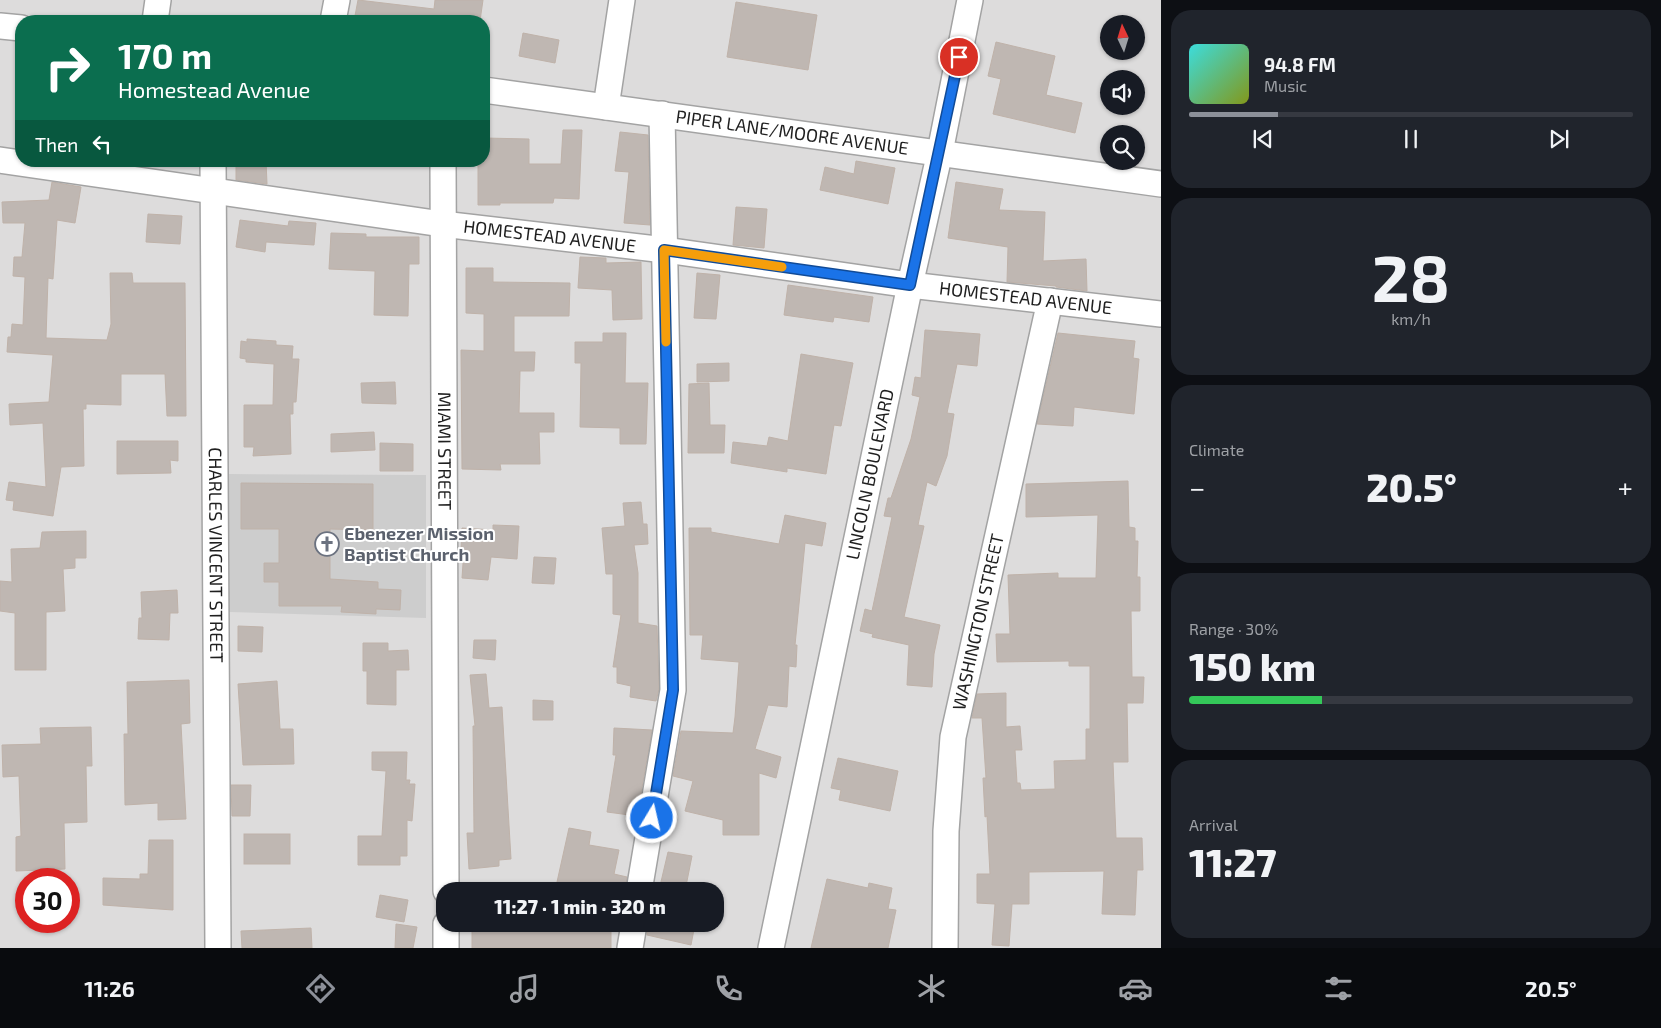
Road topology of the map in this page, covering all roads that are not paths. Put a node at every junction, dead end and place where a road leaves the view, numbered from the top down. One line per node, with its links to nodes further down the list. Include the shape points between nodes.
1 (158, 0): 5 (street)
2 (337, 0): 6 (street)
3 (622, 0): 10 (street)
4 (970, 0): 12 (street, LINCOLN BOULEVARD)
5 (156, 15)
6 (334, 15)
7 (0, 26): 8 (street)
8 (15, 27)
9 (490, 91): 10 (street, PIPER LANE/MOORE AVENUE)
10 (606, 107): 11 (street, PIPER LANE/MOORE AVENUE)
11 (662, 114): 12 (street, PIPER LANE/MOORE AVENUE); 21 (street)
12 (940, 152): 18 (street, PIPER LANE/MOORE AVENUE); 22 (street, LINCOLN BOULEVARD)
13 (0, 160): 14 (street, HOMESTEAD AVENUE)
14 (15, 162)
15 (48, 167): 19 (street, HOMESTEAD AVENUE)
16 (213, 167): 19 (street, CHARLES VINCENT STREET)
17 (443, 167): 20 (street, MIAMI STREET)
18 (1161, 184)
19 (214, 191): 20 (street, HOMESTEAD AVENUE); 29 (street, CHARLES VINCENT STREET)
20 (442, 224): 21 (street, HOMESTEAD AVENUE); 25 (street, MIAMI STREET)
21 (664, 250): 22 (street, HOMESTEAD AVENUE); 26 (street, via 673,690)
22 (910, 285): 23 (street, HOMESTEAD AVENUE); 32 (street, LINCOLN BOULEVARD)
23 (1050, 301): 24 (street, HOMESTEAD AVENUE); 33 (street, WASHINGTON STREET, via 954,737 946,830)
24 (1161, 314)
25 (446, 882)
26 (641, 882)
27 (446, 932): 30 (street)
28 (633, 932): 31 (street)
29 (218, 948)
30 (446, 948)
31 (630, 948)
32 (771, 948)
33 (945, 948)

